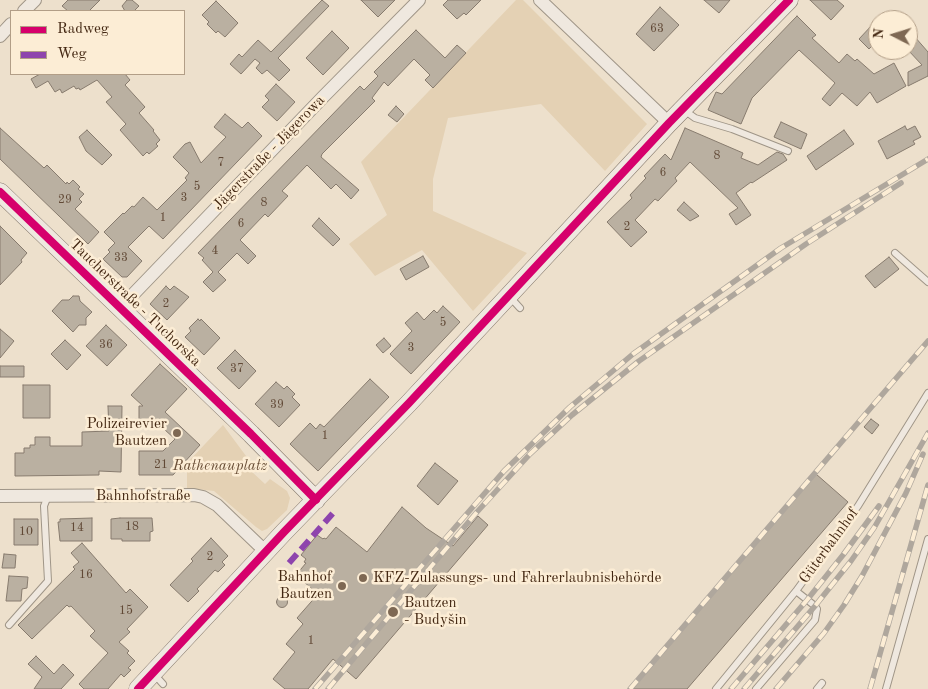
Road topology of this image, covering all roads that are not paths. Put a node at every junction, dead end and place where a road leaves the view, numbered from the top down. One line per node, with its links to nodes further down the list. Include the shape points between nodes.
1 (35, 0): 5 (street)
2 (419, 0): 14 (street, Jägerstraße - Jägerowa)
3 (540, 0): 9 (street)
4 (789, 0): 8 (street)
5 (25, 10)
6 (10, 25): 7 (street)
7 (0, 36)
8 (683, 110): 9 (street); 10 (lane, via 695,118 732,128)
9 (669, 123): 18 (street, via 515,302)
10 (788, 151)
11 (0, 192): 14 (street, Taucherstraße - Tuchorska)
12 (895, 253): 13 (lane)
13 (928, 282)
14 (120, 308): 18 (street, Taucherstraße - Tuchorska)
15 (928, 393): 21 (lane, Güterbahnhof, via 858,506)
16 (0, 496): 17 (street, Bahnhofstraße)
17 (48, 496): 20 (street, Bahnhofstraße, via 203,497 217,505); 22 (lane, via 44,506 48,581)
18 (316, 500): 20 (street)
19 (928, 539): 28 (lane)
20 (266, 552): 24 (street, via 158,679)
21 (796, 591): 25 (lane, Güterbahnhof); 26 (lane, via 817,609 815,620)
22 (9, 625)
23 (822, 682): 27 (lane)
24 (138, 689)
25 (716, 689)
26 (756, 689)
27 (816, 689)
28 (886, 689)

